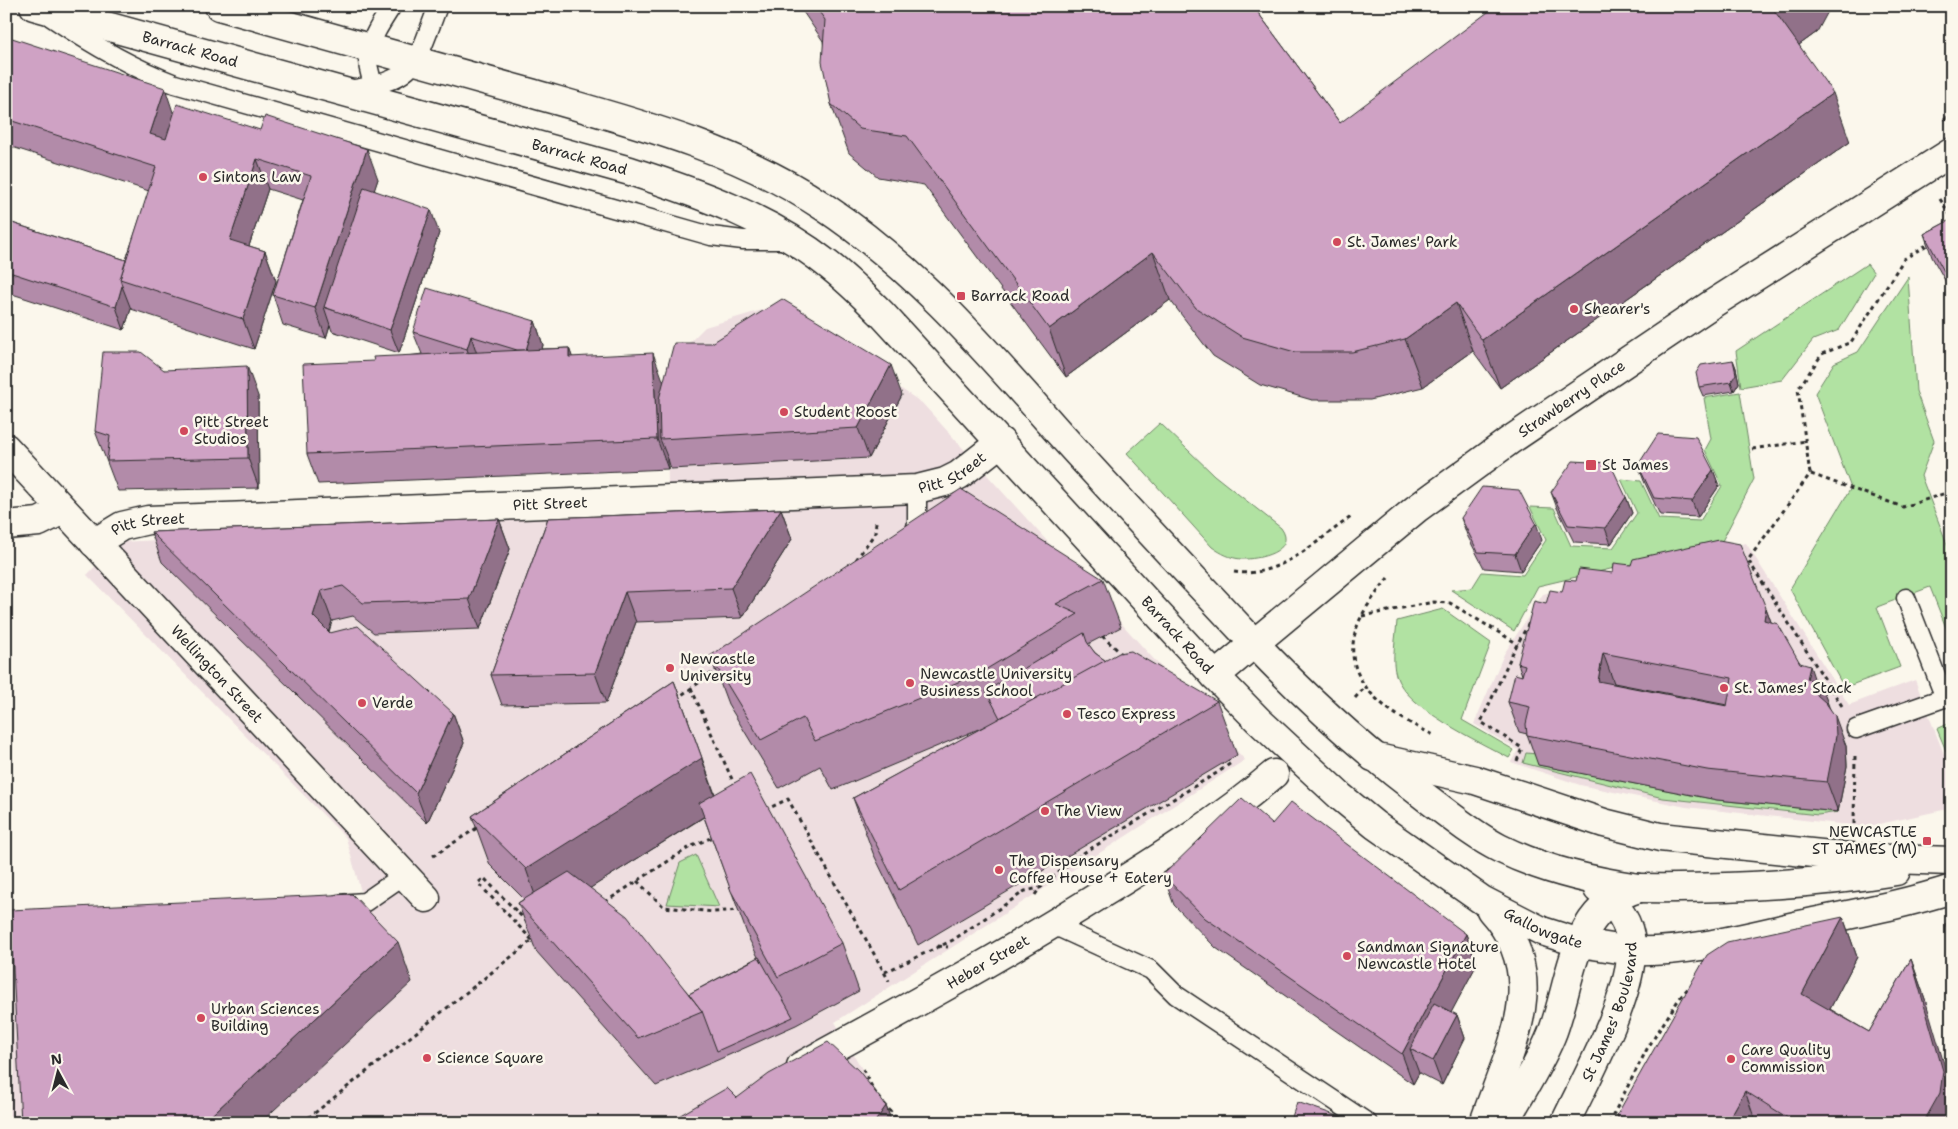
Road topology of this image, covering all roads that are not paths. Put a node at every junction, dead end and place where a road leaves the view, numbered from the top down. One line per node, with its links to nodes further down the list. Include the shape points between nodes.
1 (219, 6): 5 (main road)
2 (392, 6): 5 (lane)
3 (438, 6): 6 (lane)
4 (35, 7): 7 (main road, Barrack Road, via 342,91); 9 (lane, via 93,46 137,70 175,84 711,236)
5 (369, 48): 6 (main road); 7 (lane, via 367,65)
6 (417, 60): 7 (lane); 18 (main road, via 661,132 748,164 823,206 891,259 960,324)
7 (382, 94): 9 (main road, Barrack Road, via 682,188 755,220)
8 (1952, 152): 18 (main road, Strawberry Place, via 1709,306 1502,446 1416,509)
9 (791, 240): 10 (main road, Barrack Road, via 854,286)
10 (1001, 442): 12 (main road, Pitt Street, via 959,476); 19 (main road, Barrack Road)
11 (6, 448): 13 (main road, Wellington Street)
12 (918, 489): 15 (main road, Pitt Street, via 148,520 122,526); 16 (lane, via 917,523)
13 (63, 510): 14 (main road, via 39,522); 15 (main road, Wellington Street)
14 (6, 525)
15 (94, 543): 25 (main road, Wellington Street)
16 (909, 560)
17 (1906, 598): 20 (lane)
18 (1254, 643): 19 (main road, Strawberry Place); 22 (main road, via 1298,689)
19 (1215, 676): 30 (main road, Gallowgate, via 1288,750 1341,797 1375,825)
20 (1949, 696): 21 (lane)
21 (1856, 728)
22 (1373, 758): 24 (main road, via 1475,780 1604,823 1660,837 1860,858); 26 (main road, via 1478,836 1526,860)
23 (1274, 774): 35 (main road, Heber Street, via 1180,846)
24 (1952, 861): 27 (main road, via 1847,879 1779,886)
25 (404, 875): 29 (main road, Wellington Street); 32 (lane, via 365,902)
26 (1584, 879): 27 (main road); 31 (main road, St James' Boulevard)
27 (1639, 888): 31 (main road)
28 (1952, 890): 37 (main road, Gallowgate, via 1747,937 1670,950)
29 (426, 898)
30 (1482, 900): 36 (main road, Gallowgate, via 1534,928); 40 (main road, via 1504,924 1514,942 1524,980 1524,998 1517,1025)
31 (1611, 900): 36 (main road, via 1593,918); 37 (main road, St James' Boulevard, via 1627,926)
32 (325, 905)
33 (56, 921): 34 (lane)
34 (6, 924)
35 (1053, 924): 38 (main road, Heber Street); 39 (lane, via 1151,970 1176,995)
36 (1580, 942): 37 (main road, Gallowgate); 41 (main road, via 1553,1032)
37 (1632, 951): 42 (main road, St James' Boulevard, via 1619,1005)
38 (780, 1077)
39 (1368, 1123)
40 (1484, 1123)
41 (1504, 1123)
42 (1565, 1123)

